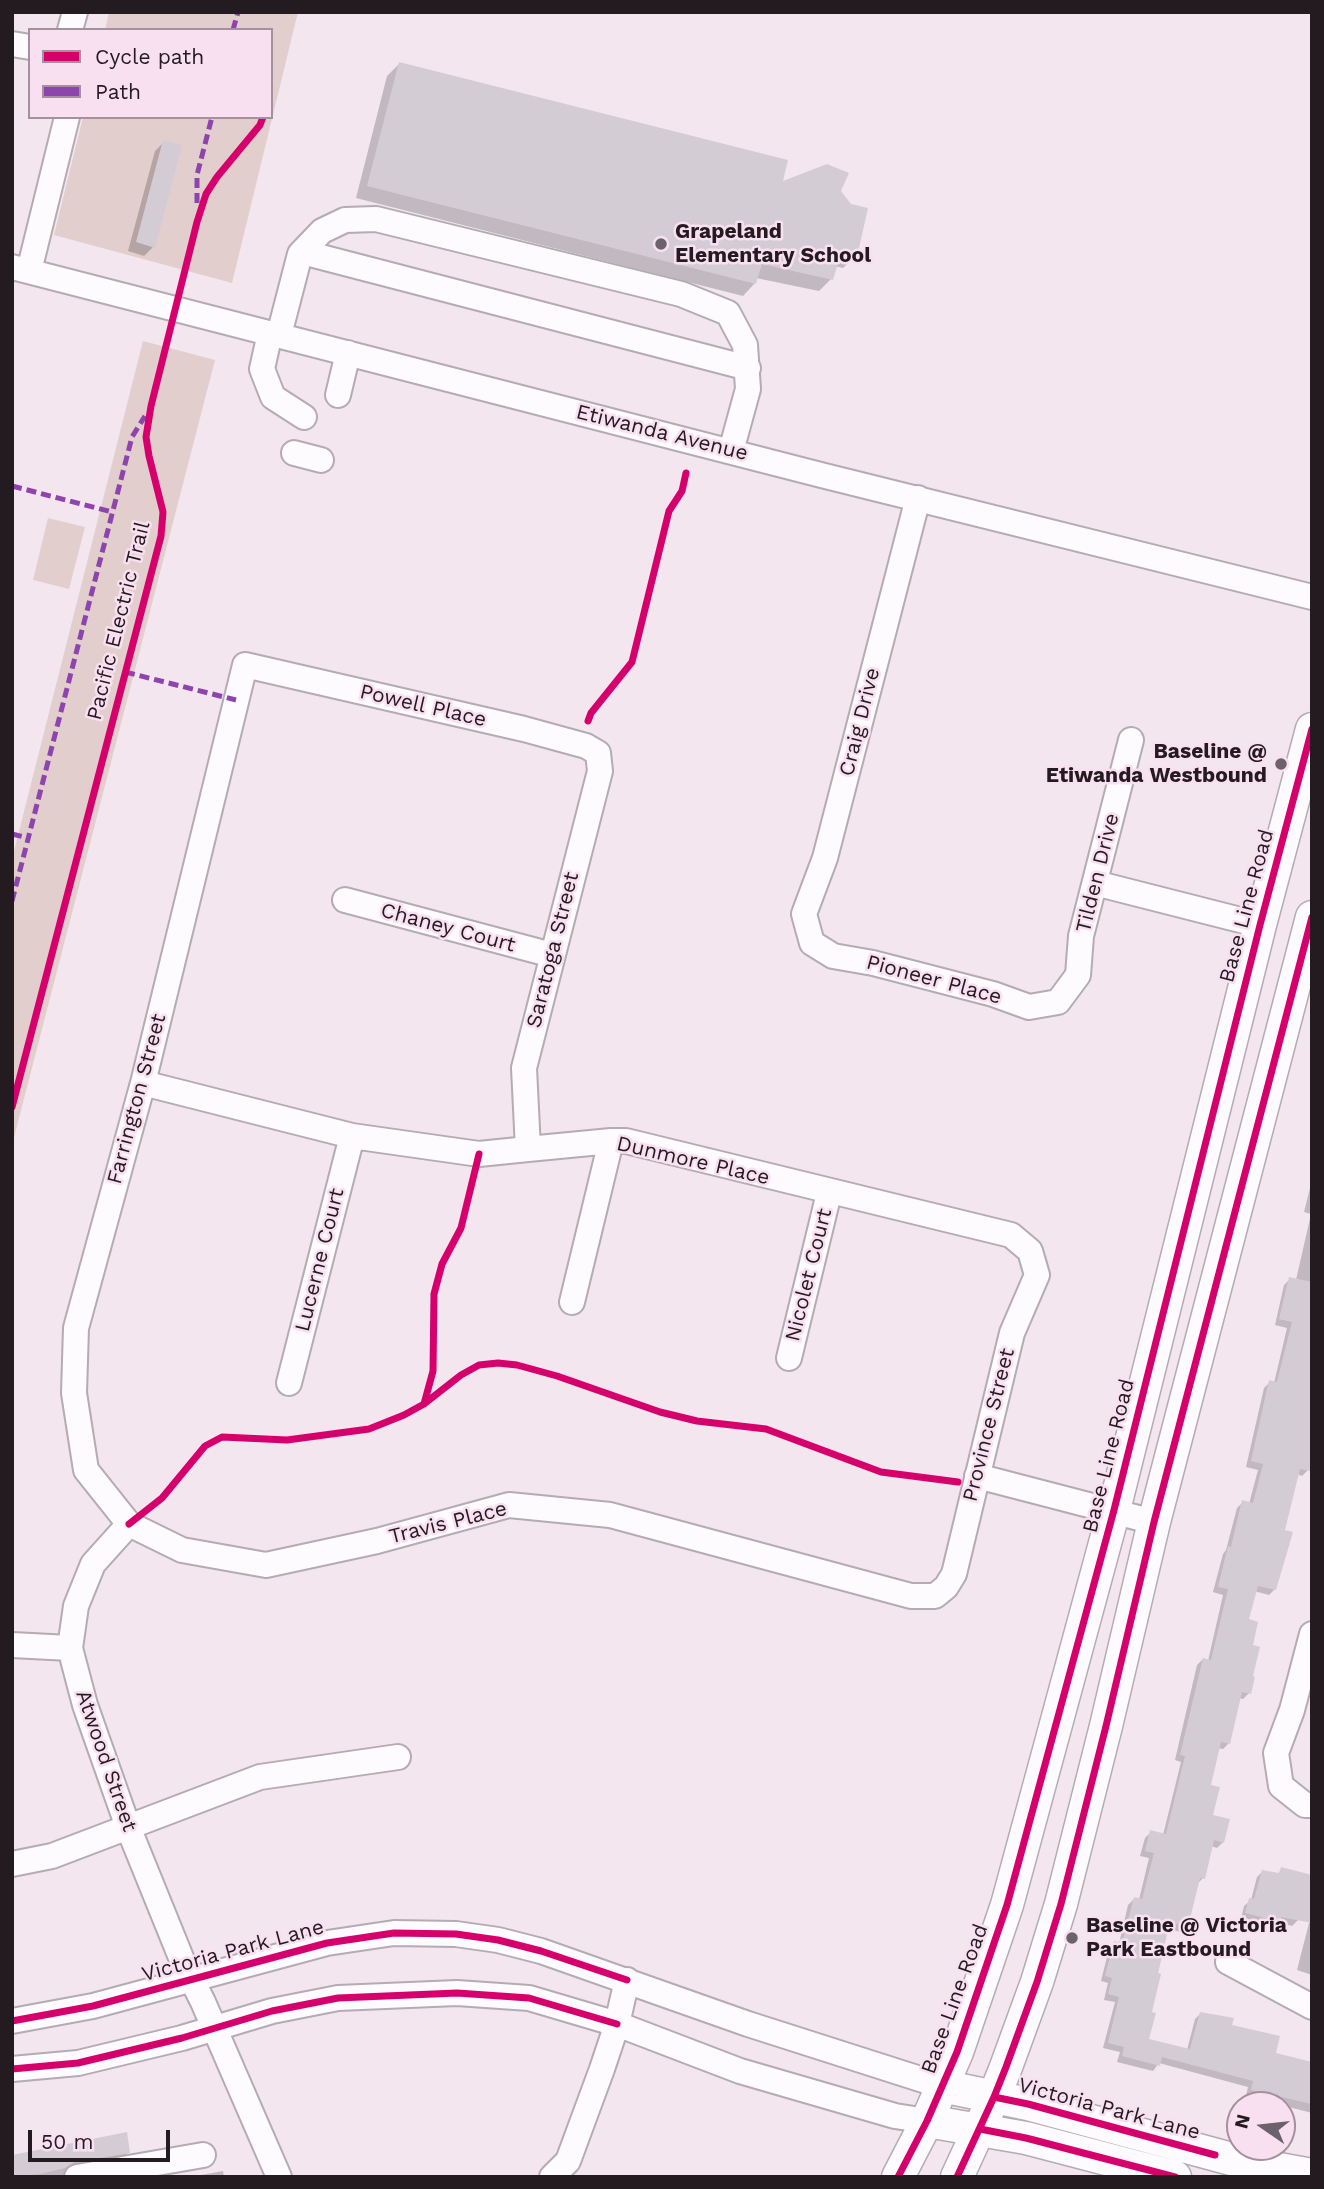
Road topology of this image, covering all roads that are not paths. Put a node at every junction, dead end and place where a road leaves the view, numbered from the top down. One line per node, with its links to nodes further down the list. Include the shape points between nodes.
1 (66, 119): 3 (street)
2 (302, 252): 4 (street); 6 (street); 6 (street, via 322,231 345,220 376,219 681,294 728,313 746,345)
3 (21, 269): 4 (street, Etiwanda Avenue)
4 (275, 334): 5 (street, Etiwanda Avenue); 8 (street, via 262,369 273,397)
5 (348, 353): 7 (street); 9 (street, Etiwanda Avenue)
6 (748, 368): 9 (street, via 748,389)
7 (338, 395)
8 (304, 417)
9 (731, 451): 12 (street, Etiwanda Avenue)
10 (294, 453): 11 (street)
11 (321, 460)
12 (918, 498): 13 (street, Etiwanda Avenue); 22 (street, Craig Drive, via 825,858 803,914)
13 (1312, 597)
14 (245, 665): 17 (street, Powell Place, via 524,729); 25 (street, Farrington Street)
15 (1312, 729): 21 (main road, Base Line Road)
16 (1131, 740): 18 (street, Tilden Drive)
17 (598, 753): 23 (street, Saratoga Street, via 600,771)
18 (1094, 883): 21 (street); 24 (street, Tilden Drive, via 1081,936 1078,975)
19 (345, 901): 23 (street, Chaney Court)
20 (1312, 917): 36 (main road)
21 (1259, 925): 35 (main road, Base Line Road)
22 (812, 943): 24 (street, Pioneer Place, via 833,956 993,994 1029,1007)
23 (551, 955): 28 (street, Saratoga Street, via 524,1068)
24 (1058, 1002)
25 (143, 1083): 26 (street, Dunmore Place); 37 (street, Farrington Street, via 76,1328 74,1393 86,1469)
26 (352, 1136): 28 (street, Dunmore Place, via 480,1154); 33 (street, Lucerne Court)
27 (611, 1141): 28 (street, Dunmore Place); 29 (street, Dunmore Place); 31 (street)
28 (528, 1149)
29 (829, 1193): 30 (street, Dunmore Place, via 1011,1235); 32 (street, Nicolet Court)
30 (1030, 1251): 34 (street, Province Street, via 1037,1275 1012,1333)
31 (572, 1302)
32 (789, 1358)
33 (289, 1383)
34 (977, 1476): 35 (street); 38 (street, Province Street, via 954,1574)
35 (1114, 1510): 36 (street); 54 (main road, Base Line Road, via 1007,1905)
36 (1154, 1522): 55 (main road, via 1061,1904)
37 (129, 1524): 38 (street, Travis Place, via 182,1550 266,1565 509,1505 610,1515 911,1596); 41 (street, Atwood Street, via 93,1564 76,1606)
38 (935, 1596)
39 (1312, 1634): 43 (street, via 1276,1753 1281,1786 1305,1805)
40 (12, 1645): 41 (street)
41 (70, 1648): 44 (street, Atwood Street)
42 (398, 1757): 44 (street, via 260,1777)
43 (1312, 1805)
44 (128, 1827): 45 (street, via 52,1856); 47 (street, Atwood Street)
45 (12, 1864)
46 (1227, 1962): 49 (street)
47 (192, 1979): 48 (street, Victoria Park Lane, via 318,1945 394,1933 498,1940); 50 (street, Victoria Park Lane, via 93,2006); 52 (street, Atwood Street)
48 (626, 1980): 51 (street); 54 (street, Victoria Park Lane)
49 (1312, 2007)
50 (12, 2021)
51 (617, 2024): 52 (street, via 529,1998 457,1993 338,1998); 56 (street, via 740,2071); 63 (street, via 568,2161)
52 (214, 2027): 53 (street, via 78,2063); 62 (street, Atwood Street)
53 (12, 2069)
54 (942, 2086): 55 (main road, Victoria Park Lane); 56 (main road, Base Line Road)
55 (994, 2097): 57 (main road); 60 (main road, Victoria Park Lane, via 1246,2163)
56 (927, 2121): 57 (main road); 64 (main road, Base Line Road)
57 (980, 2129): 65 (main road); 66 (main road)
58 (203, 2155): 59 (street)
59 (133, 2172): 61 (street)
60 (1312, 2175)
61 (77, 2177)
62 (279, 2177)
63 (552, 2177)
64 (898, 2177)
65 (957, 2177)
66 (1175, 2177)

